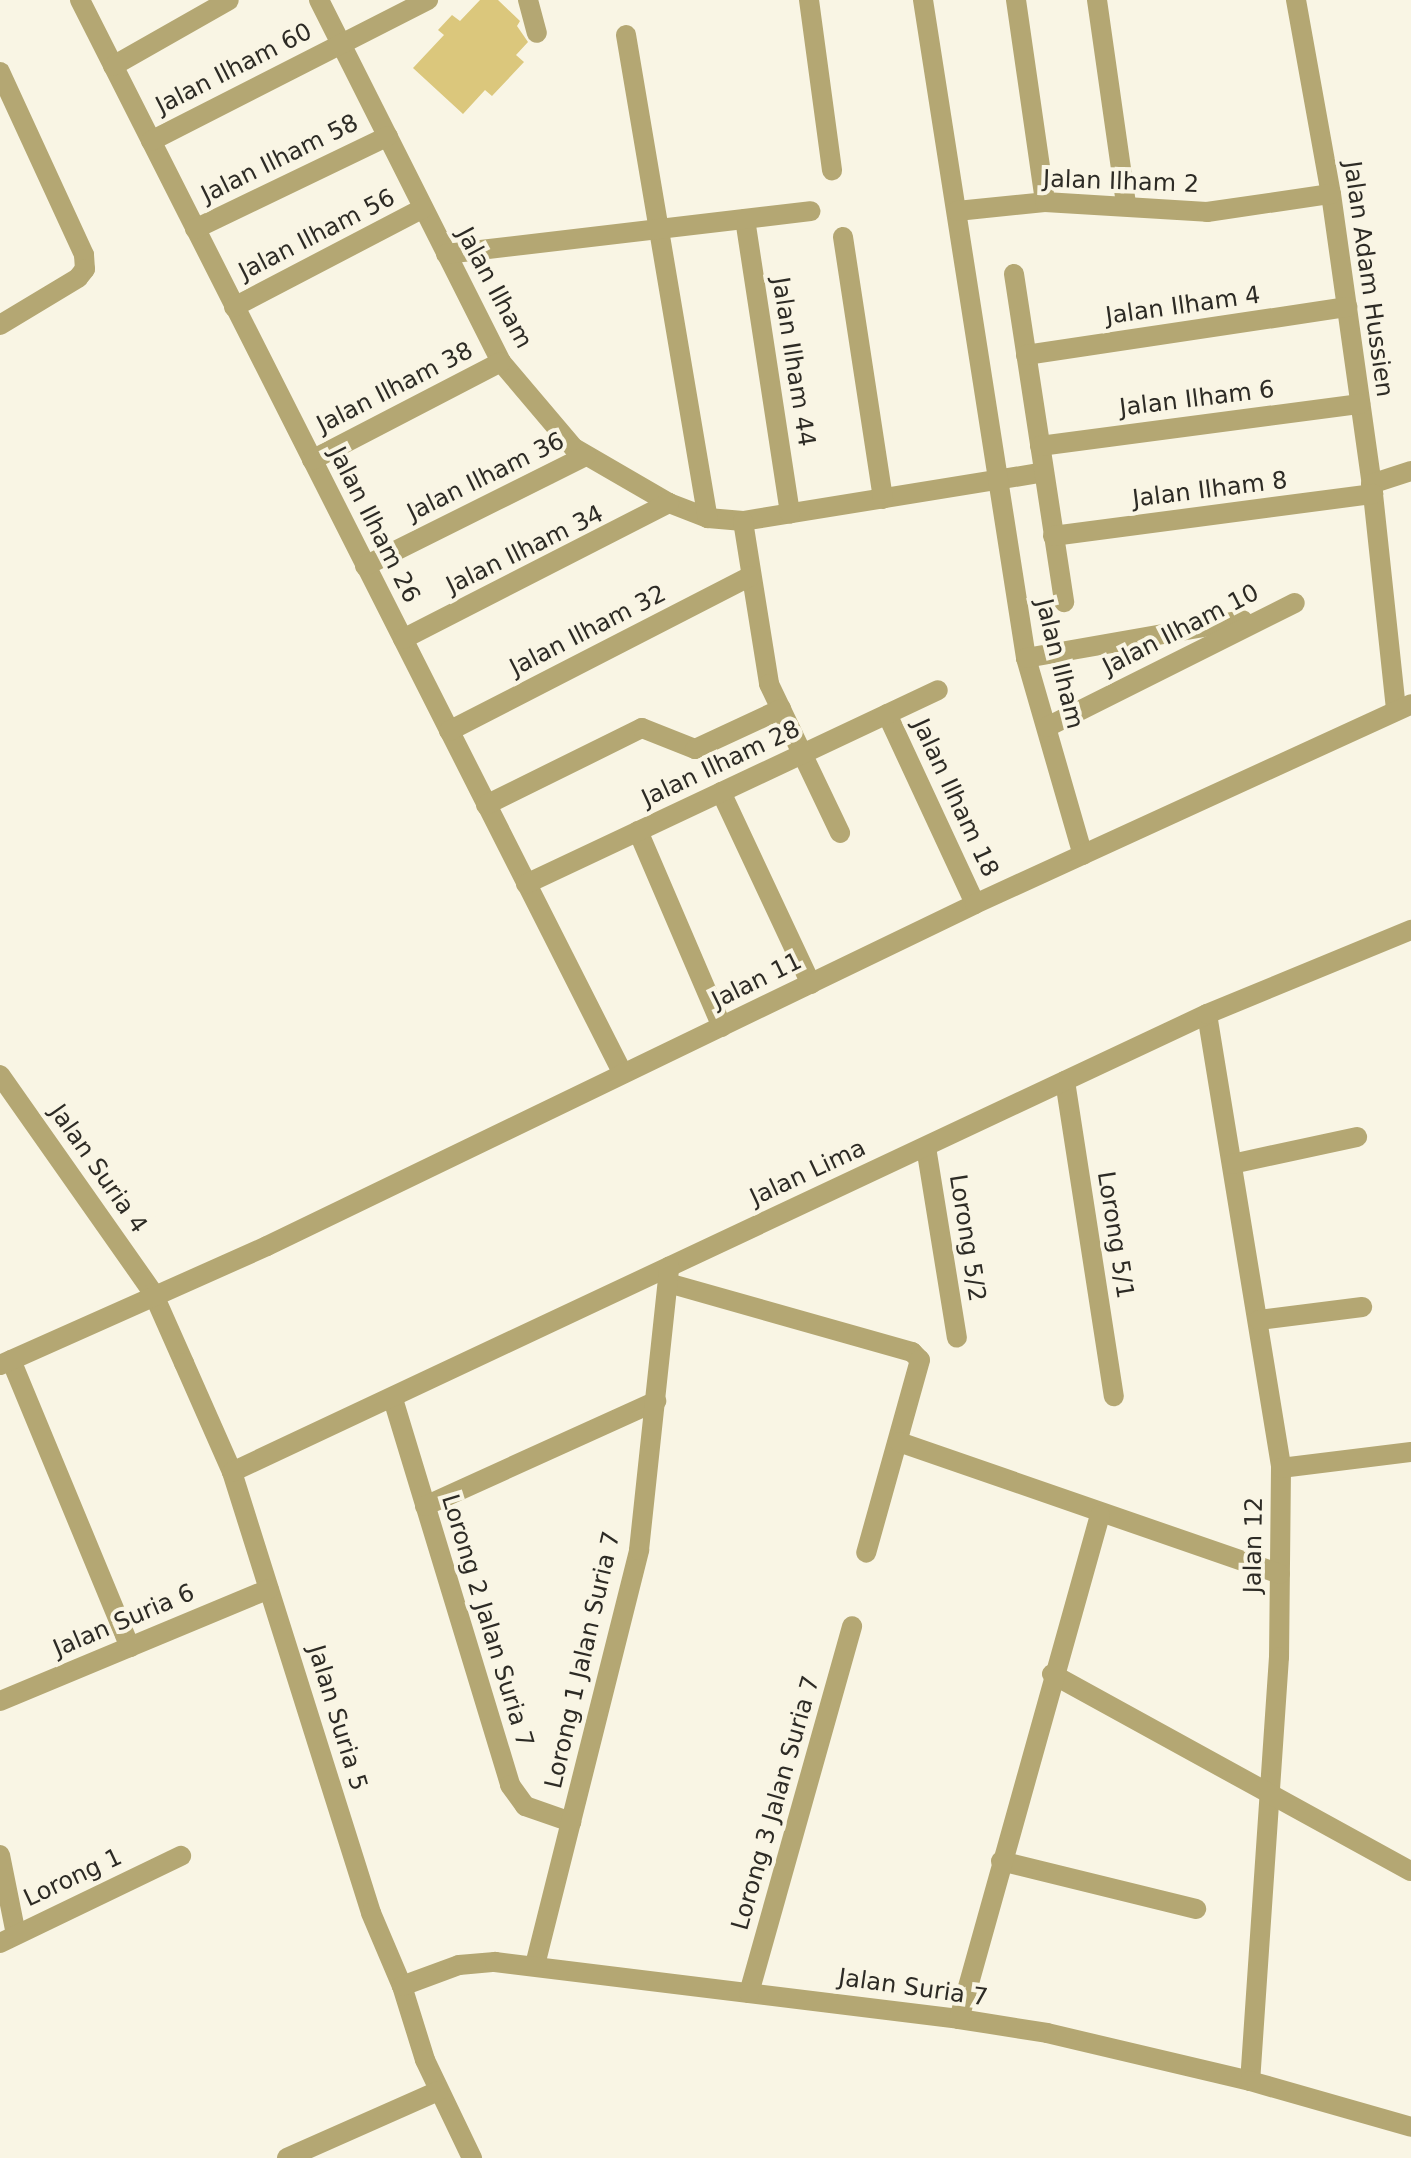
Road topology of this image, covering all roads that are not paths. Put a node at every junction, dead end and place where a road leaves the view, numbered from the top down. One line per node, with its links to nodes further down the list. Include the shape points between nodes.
1 (80, 0): 14 (street, Jalan Ilham 26)
2 (229, 0): 14 (street)
3 (319, 0): 13 (street, Jalan Ilham)
4 (528, 0): 11 (street)
5 (809, 0): 18 (street)
6 (923, 0): 24 (street, Jalan Ilham)
7 (1016, 0): 20 (street)
8 (1097, 0): 21 (street)
9 (1296, 0): 19 (street, Jalan Adam Hussien)
10 (418, 2): 13 (street, Jalan Ilham 60)
11 (537, 33)
12 (626, 35): 27 (street)
13 (341, 44): 16 (street, Jalan Ilham); 17 (street, Jalan Ilham 60)
14 (113, 66): 17 (street, Jalan Ilham 26)
15 (0, 72): 33 (street, via 84,255 85,269)
16 (388, 136): 22 (street, Jalan Ilham); 26 (street, Jalan Ilham 58)
17 (151, 141): 26 (street, Jalan Ilham 26)
18 (832, 170)
19 (1331, 194): 21 (street, Jalan Ilham 2, via 1207,212); 32 (street, Jalan Adam Hussien)
20 (1045, 202): 21 (street, Jalan Ilham 2); 24 (street, Jalan Ilham 2)
21 (1126, 205)
22 (423, 208): 29 (street, Jalan Ilham); 31 (street, Jalan Ilham 56)
23 (810, 211): 25 (street)
24 (957, 211): 42 (street, Jalan Ilham)
25 (745, 219): 27 (street); 46 (street, Jalan Ilham 44)
26 (195, 229): 31 (street, Jalan Ilham 26)
27 (661, 229): 29 (street); 47 (street)
28 (843, 237): 44 (street)
29 (446, 254): 35 (street, Jalan Ilham)
30 (1014, 274): 34 (street)
31 (234, 307): 39 (street, Jalan Ilham 26)
32 (1347, 307): 34 (street, Jalan Ilham 4); 36 (street, Jalan Adam Hussien)
33 (0, 325)
34 (1026, 355): 37 (street)
35 (501, 362): 38 (street, Jalan Ilham); 39 (street, Jalan Ilham 38)
36 (1360, 404): 37 (street, Jalan Ilham 6); 43 (street, Jalan Adam Hussien)
37 (1040, 446): 41 (street)
38 (586, 456): 45 (street, Jalan Ilham); 50 (street, Jalan Ilham 36)
39 (312, 460): 50 (street, Jalan Ilham 26)
40 (1411, 471): 43 (street, Jalan Ilham 8)
41 (1044, 472): 42 (street); 49 (street)
42 (997, 481): 44 (street, Jalan Ilham); 56 (street, Jalan Ilham)
43 (1372, 489): 49 (street, Jalan Ilham 8); 59 (street, Jalan Adam Hussien)
44 (883, 499): 46 (street, Jalan Ilham)
45 (669, 503): 47 (street, Jalan Ilham); 55 (street, Jalan Ilham 34)
46 (790, 514): 48 (street, Jalan Ilham)
47 (708, 518): 48 (street, Jalan Ilham)
48 (743, 521): 51 (street)
49 (1053, 536): 52 (street)
50 (365, 566): 55 (street, Jalan Ilham 26)
51 (750, 576): 58 (street, via 761,653); 62 (street, Jalan Ilham 32)
52 (1064, 602)
53 (1295, 603): 54 (street, Jalan Ilham 10)
54 (1263, 617): 56 (street); 61 (street, Jalan Ilham 10)
55 (403, 639): 62 (street, Jalan Ilham 26)
56 (1026, 658): 61 (street, Jalan Ilham)
57 (938, 690): 60 (street, Jalan Ilham 28)
58 (781, 709): 63 (street); 65 (street, via 695,749 642,728)
59 (1396, 709): 68 (street, Jalan 11)
60 (887, 714): 63 (street, Jalan Ilham 28); 70 (street, Jalan Ilham 18)
61 (1047, 727): 68 (street, Jalan Ilham)
62 (449, 731): 65 (street, Jalan Ilham 26)
63 (805, 752): 64 (street, Jalan Ilham 28); 67 (street)
64 (721, 792): 66 (street, Jalan Ilham 28); 72 (street)
65 (486, 805): 69 (street, Jalan Ilham 26)
66 (638, 831): 69 (street, Jalan Ilham 28); 74 (street)
67 (840, 833)
68 (1083, 855): 70 (street, Jalan 11)
69 (526, 884): 75 (street, Jalan Ilham 26)
70 (975, 904): 72 (street, Jalan 11)
71 (1411, 930): 73 (street, Jalan Lima)
72 (811, 984): 74 (street, Jalan 11)
73 (1207, 1014): 77 (street, Jalan Lima); 80 (street, Jalan 12)
74 (722, 1027): 75 (street, Jalan 11)
75 (623, 1074): 82 (street, Jalan 11, via 267,1246)
76 (0, 1075): 82 (street, Jalan Suria 4)
77 (1065, 1081): 79 (street, Jalan Lima); 87 (street, Lorong 5/1)
78 (1357, 1137): 80 (street)
79 (926, 1147): 81 (street, Jalan Lima); 85 (street, Lorong 5/2)
80 (1232, 1164): 84 (street, Jalan 12)
81 (669, 1275): 88 (street, Jalan Lima); 89 (street, Lorong 1 Jalan Suria 7); 90 (street, via 912,1352 920,1360)
82 (153, 1293): 86 (street, Jalan 11); 93 (street, Jalan Suria 5)
83 (1362, 1307): 84 (street)
84 (1259, 1320): 92 (street, Jalan 12)
85 (957, 1338)
86 (6, 1363): 100 (street)
87 (1114, 1396)
88 (393, 1399): 93 (street, Jalan Lima); 94 (street, Lorong 2 Jalan Suria 7)
89 (656, 1401): 94 (street); 104 (street, Lorong 1 Jalan Suria 7, via 639,1550)
90 (899, 1442): 95 (street); 96 (street)
91 (1411, 1452): 92 (street)
92 (1281, 1468): 97 (street, Jalan 12)
93 (232, 1472): 98 (street, Jalan Suria 5)
94 (425, 1506): 104 (street, Lorong 2 Jalan Suria 7, via 513,1793 525,1806)
95 (1100, 1515): 97 (street); 101 (street)
96 (866, 1553)
97 (1280, 1574): 103 (street, Jalan 12)
98 (269, 1589): 100 (street, Jalan Suria 6); 112 (street, Jalan Suria 5, via 371,1913)
99 (852, 1626): 113 (street, Lorong 3 Jalan Suria 7)
100 (130, 1647): 102 (street, Jalan Suria 6)
101 (1052, 1674): 103 (street); 107 (street)
102 (0, 1701)
103 (1270, 1794): 108 (street); 115 (street, Jalan 12)
104 (571, 1822): 111 (street, Lorong 1 Jalan Suria 7)
105 (0, 1855): 110 (street, Lorong 1)
106 (181, 1856): 110 (street, Lorong 1)
107 (1001, 1861): 109 (street); 114 (street)
108 (1411, 1871)
109 (1196, 1909)
110 (8, 1938)
111 (535, 1965): 112 (street, Jalan Suria 7, via 459,1965); 113 (street, Jalan Suria 7)
112 (402, 1986): 116 (street, Jalan Suria 5)
113 (749, 1993): 114 (street, Jalan Suria 7)
114 (959, 2019): 115 (street, Jalan Suria 7, via 1047,2033)
115 (1250, 2081): 117 (street, Jalan Suria 7)
116 (438, 2091): 118 (street); 119 (street, Jalan Suria 5)
117 (1411, 2127)
118 (287, 2158)
119 (472, 2158)

